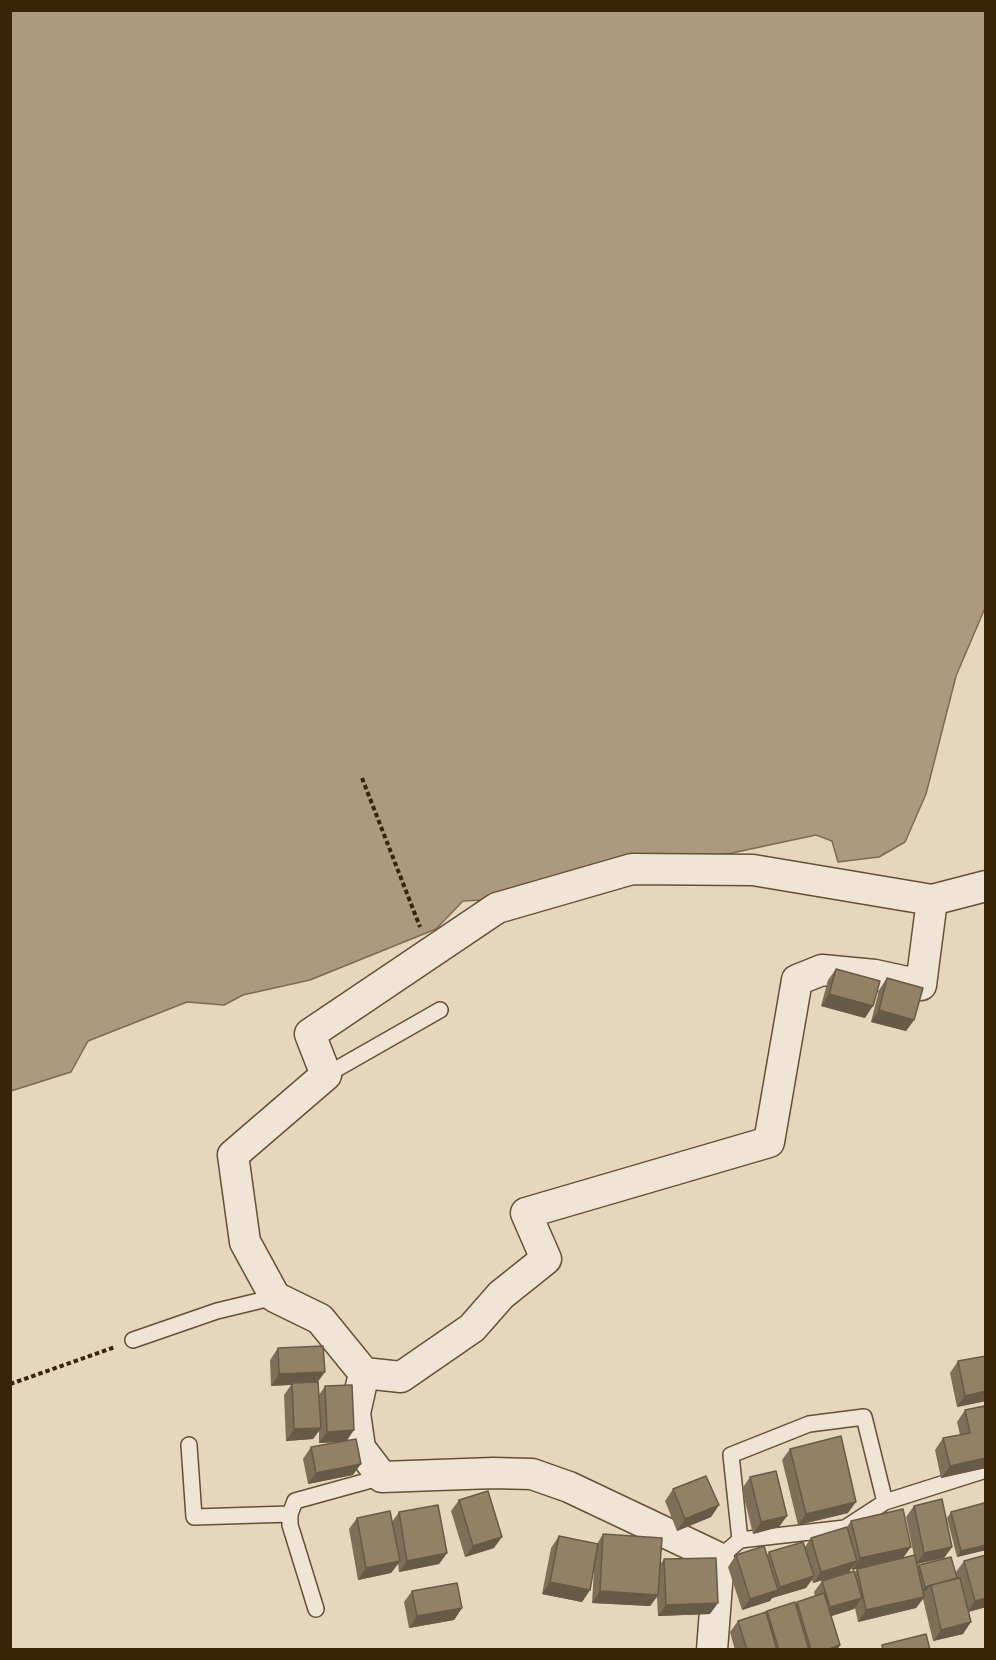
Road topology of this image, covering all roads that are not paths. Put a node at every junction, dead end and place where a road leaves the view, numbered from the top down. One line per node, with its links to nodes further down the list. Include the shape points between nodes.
1 (986, 886): 2 (street)
2 (932, 900): 4 (street, via 753,870 632,868 497,908 310,1034); 7 (street, via 921,985 822,970 797,980 769,1142 526,1214 546,1260 501,1295 472,1328 401,1377)
3 (440, 1010): 4 (lane)
4 (326, 1075): 5 (street, via 234,1155 244,1242)
5 (275, 1297): 6 (lane, via 218,1311); 7 (street, via 320,1319)
6 (133, 1340)
7 (364, 1373): 10 (street, via 355,1413 360,1448)
8 (189, 1445): 12 (lane, via 194,1517)
9 (986, 1470): 11 (lane)
10 (382, 1477): 12 (lane, via 307,1496 295,1501); 13 (street, via 532,1474)
11 (885, 1502): 13 (lane, via 845,1528); 13 (lane, via 864,1417 809,1424 731,1455)
12 (290, 1514): 14 (lane)
13 (730, 1549): 15 (street)
14 (316, 1609)
15 (712, 1650)

